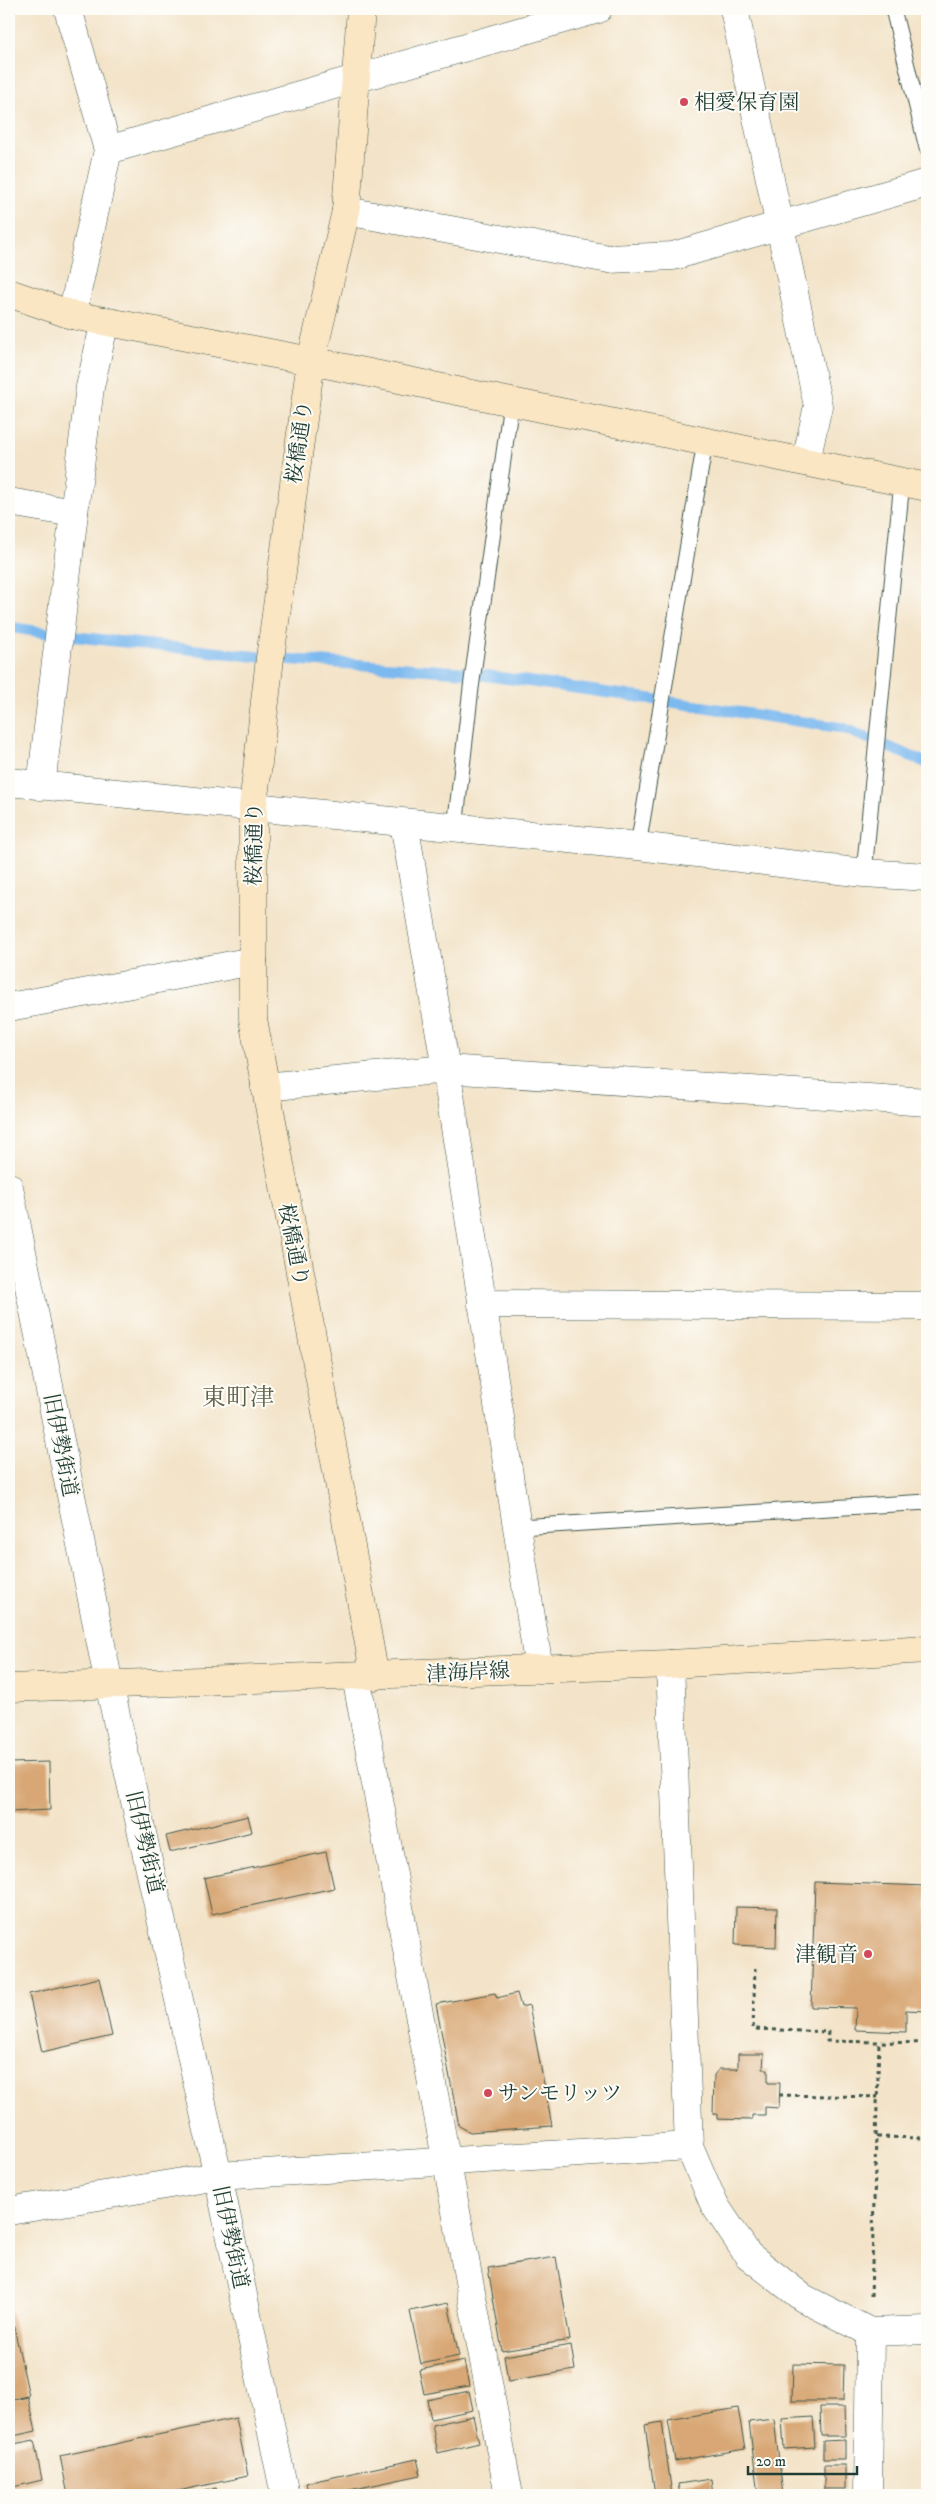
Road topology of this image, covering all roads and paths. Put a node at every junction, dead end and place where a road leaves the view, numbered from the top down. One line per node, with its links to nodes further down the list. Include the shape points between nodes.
1 (68, 9): 8 (street)
2 (361, 9): 6 (street, 桜橋通り)
3 (598, 9): 6 (street)
4 (734, 9): 11 (street)
5 (894, 9): 7 (lane)
6 (357, 78): 8 (street); 10 (street, 桜橋通り)
7 (927, 148)
8 (108, 150): 13 (street)
9 (927, 183): 11 (street)
10 (346, 211): 11 (street, via 608,259 673,256); 15 (street, 桜橋通り)
11 (780, 225): 18 (street, via 818,406)
12 (9, 293): 13 (street)
13 (72, 315): 14 (street)
14 (105, 321): 15 (street); 21 (street, via 90,387)
15 (310, 361): 16 (street); 24 (street, 桜橋通り)
16 (511, 403): 17 (street); 26 (lane)
17 (705, 442): 18 (street); 27 (lane)
18 (806, 460): 19 (street)
19 (914, 484): 28 (lane, via 878,724)
20 (9, 502): 21 (street)
21 (74, 513): 23 (street)
22 (9, 782): 23 (street)
23 (41, 786): 24 (street)
24 (253, 806): 25 (street); 30 (street, 桜橋通り)
25 (404, 823): 26 (street); 32 (street)
26 (455, 828): 27 (street)
27 (638, 846): 28 (street)
28 (864, 873): 29 (street)
29 (927, 877)
30 (253, 961): 31 (street); 33 (street, 桜橋通り, via 253,1019)
31 (9, 1007)
32 (446, 1069): 33 (street); 34 (street); 36 (street)
33 (265, 1087): 43 (street, 桜橋通り)
34 (927, 1102)
35 (9, 1187): 44 (street, 旧伊勢街道)
36 (482, 1304): 37 (street); 39 (street)
37 (927, 1306)
38 (927, 1502): 39 (lane)
39 (519, 1527): 42 (street)
40 (927, 1649): 41 (street, 津海岸線)
41 (670, 1664): 42 (street, 津海岸線); 53 (street)
42 (540, 1668): 43 (street, 津海岸線)
43 (365, 1676): 44 (street, 津海岸線); 54 (street)
44 (108, 1684): 45 (street, 津海岸線); 55 (street, 旧伊勢街道)
45 (9, 1688)
46 (755, 1968): 47 (path, via 753,2028 828,2032 827,2041)
47 (879, 2043): 48 (path); 50 (path)
48 (927, 2043)
49 (779, 2094): 50 (path)
50 (878, 2097): 51 (path)
51 (876, 2137): 52 (path); 58 (path)
52 (924, 2138)
53 (689, 2146): 54 (street); 58 (street, via 714,2204 748,2255 803,2298)
54 (446, 2162): 55 (street); 60 (street)
55 (218, 2176): 56 (street); 59 (street, 旧伊勢街道)
56 (9, 2211)
57 (927, 2330): 58 (street)
58 (870, 2332): 61 (street)
59 (285, 2495)
60 (509, 2495)
61 (868, 2495)

